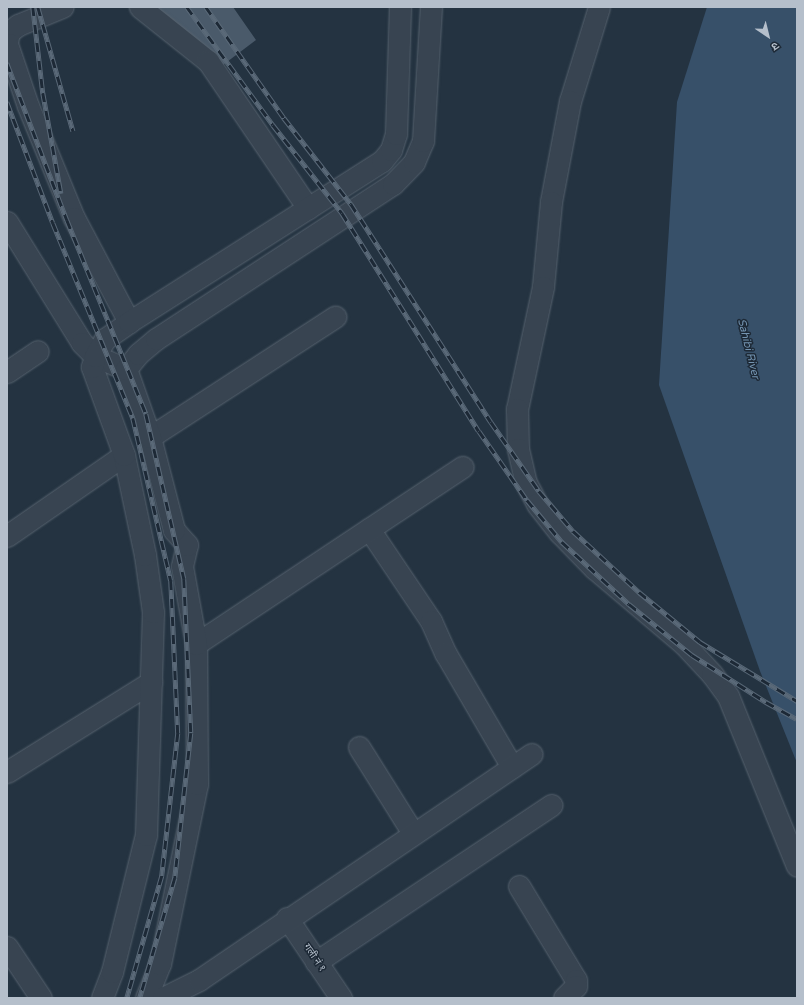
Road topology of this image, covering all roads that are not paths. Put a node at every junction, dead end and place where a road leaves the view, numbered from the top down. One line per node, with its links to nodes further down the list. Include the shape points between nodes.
1 (62, 7): 6 (street, via 18,25 9,32)
2 (140, 7): 7 (street, via 208,61)
3 (400, 7): 7 (street, via 396,134 391,150 382,161)
4 (430, 7): 10 (street, via 423,141 414,162 393,184)
5 (598, 7): 30 (street, via 570,101 551,202 543,287 517,408 518,450 526,483 537,504 560,533 594,568 684,644 728,696)
6 (7, 43): 12 (street, via 28,106 74,218)
7 (308, 208): 9 (street)
8 (7, 222): 14 (street, via 77,337)
9 (263, 236): 10 (street); 12 (street)
10 (278, 260): 15 (street, via 156,339)
11 (335, 317): 17 (street)
12 (129, 322): 14 (street, via 105,339)
13 (38, 351): 16 (street)
14 (94, 356): 15 (street); 18 (street, via 92,367)
15 (126, 369): 17 (street)
16 (7, 372)
17 (150, 437): 22 (street, via 174,530 187,546 182,566)
18 (124, 455): 21 (street); 23 (street, via 145,555 152,612)
19 (462, 467): 20 (street)
20 (369, 529): 22 (street); 26 (street, via 431,621 446,654)
21 (7, 536)
22 (196, 644): 37 (street, via 197,784 160,964)
23 (151, 682): 27 (street); 36 (street, via 146,835 112,972)
24 (359, 747): 29 (street)
25 (531, 754): 26 (street)
26 (512, 766): 29 (street)
27 (7, 772)
28 (551, 805): 34 (street)
29 (413, 833): 32 (street)
30 (797, 866)
31 (519, 886): 40 (street, via 576,980 576,986)
32 (287, 918): 34 (street, गली नं १); 38 (street, via 199,980)
33 (7, 947): 35 (street)
34 (316, 962): 39 (street, गली नं १)
35 (41, 998)
36 (102, 998)
37 (146, 998)
38 (163, 998)
39 (341, 998)
40 (564, 998)

